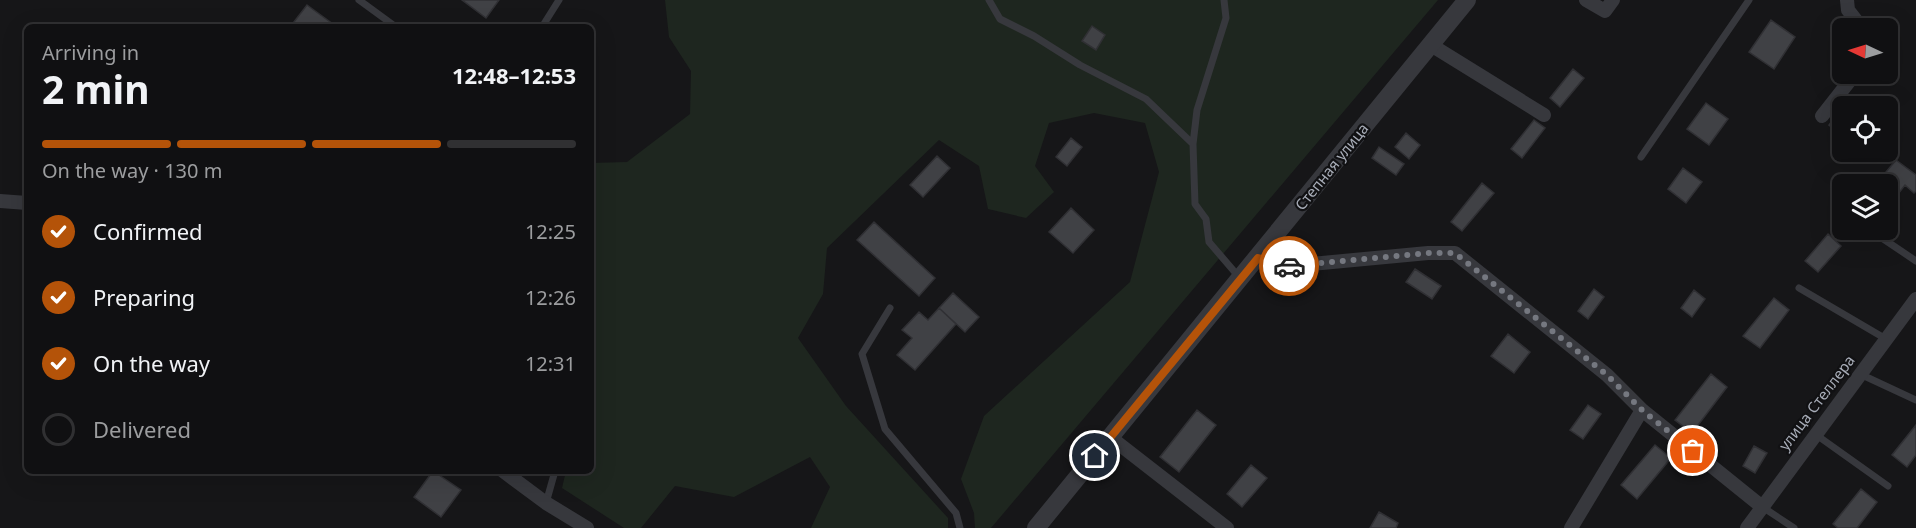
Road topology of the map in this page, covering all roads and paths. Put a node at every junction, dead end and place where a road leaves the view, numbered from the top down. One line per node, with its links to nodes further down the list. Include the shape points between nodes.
1 (358, 0): 11 (lane)
2 (559, 0): 12 (lane)
3 (989, 0): 17 (lane, via 1000,19 1146,99)
4 (1224, 0): 17 (lane, via 1226,18 1197,110)
5 (1467, 0): 13 (street, Степная улица)
6 (1586, 0): 7 (street, via 1605,11)
7 (1612, 0)
8 (1749, 0): 18 (lane)
9 (1847, 0): 10 (street)
10 (1854, 18)
11 (392, 24)
12 (544, 24)
13 (1431, 45): 15 (street); 22 (street, Степная улица)
14 (1847, 84): 16 (street)
15 (1544, 116)
16 (1822, 116)
17 (1193, 144): 24 (lane, via 1195,204 1206,219 1209,242)
18 (1641, 157)
19 (0, 201): 20 (street)
20 (24, 202)
21 (1885, 240): 23 (lane)
22 (1258, 258): 24 (street, Степная улица); 31 (street, via 1290,266 1455,253 1607,375)
23 (1916, 261)
24 (1241, 279): 33 (street, Степная улица)
25 (1799, 288): 28 (lane)
26 (1916, 299): 28 (street, улица Стеллера)
27 (890, 308): 40 (lane, via 862,354 885,429 956,513)
28 (1886, 339): 29 (street, улица Стеллера)
29 (1860, 374): 30 (lane); 32 (street, улица Стеллера)
30 (1916, 400)
31 (1642, 410): 38 (street); 43 (street)
32 (1815, 434): 36 (lane); 38 (street, улица Стеллера)
33 (1110, 437): 41 (street, Степная улица); 42 (street)
34 (507, 474): 37 (street)
35 (554, 474): 37 (lane)
36 (1888, 486)
37 (546, 503): 39 (street)
38 (1761, 506): 44 (street, улица Стеллера); 45 (lane)
39 (587, 528)
40 (960, 528)
41 (1036, 528)
42 (1227, 528)
43 (1570, 528)
44 (1747, 528)
45 (1794, 528)

